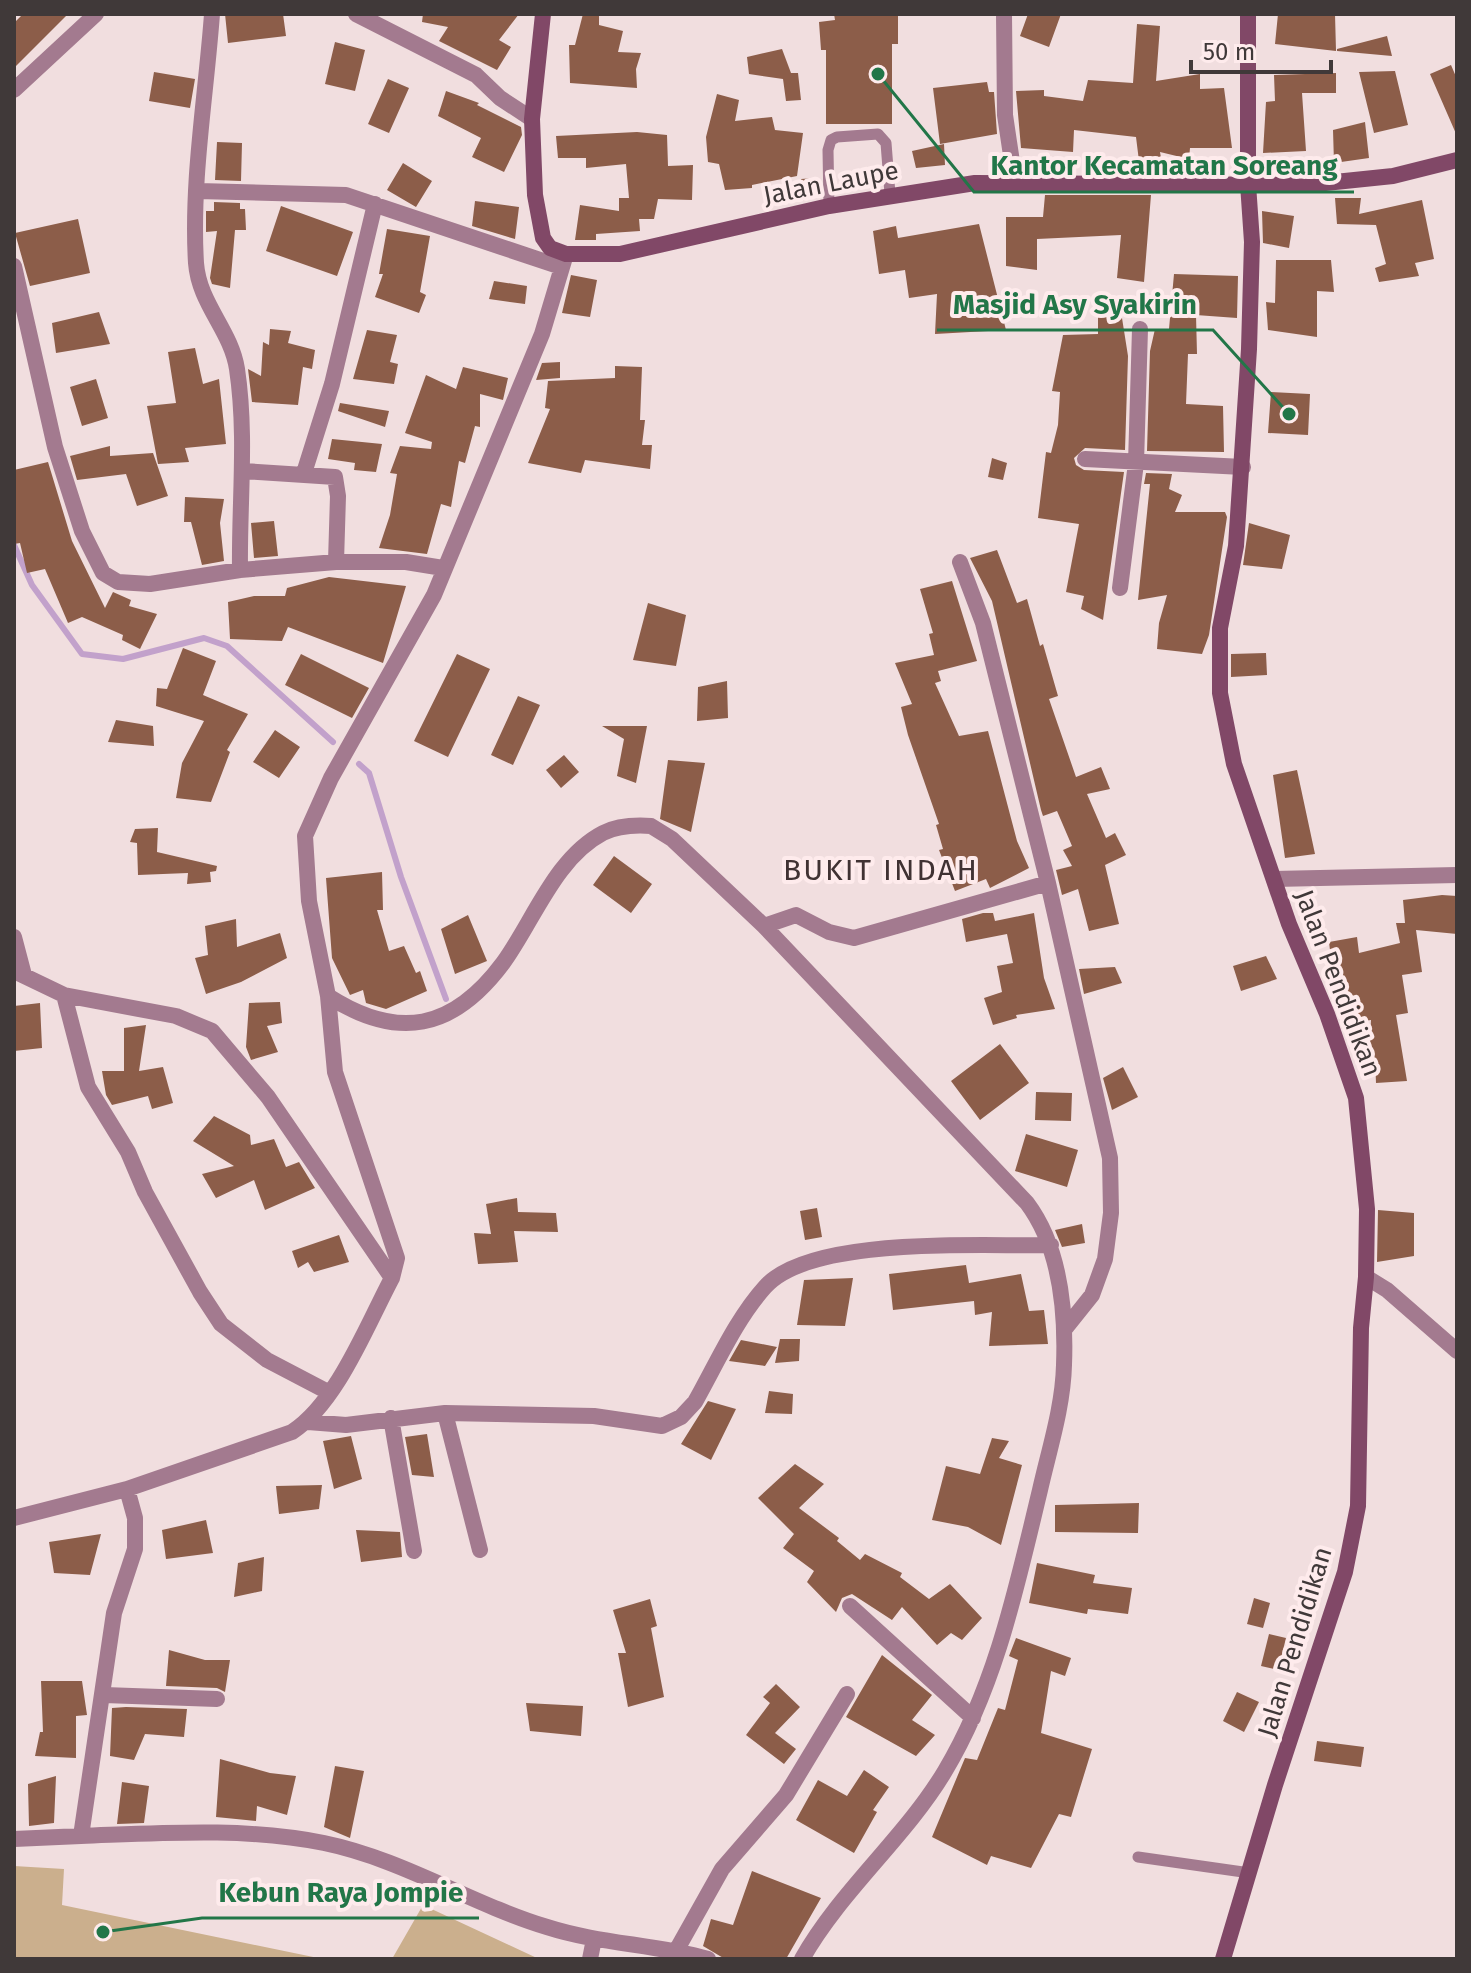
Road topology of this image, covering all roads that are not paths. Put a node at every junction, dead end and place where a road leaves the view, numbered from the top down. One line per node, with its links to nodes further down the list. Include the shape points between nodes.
1 (96, 14): 7 (street)
2 (212, 14): 12 (street)
3 (356, 14): 8 (street, via 476,75)
4 (543, 14): 8 (street)
5 (1004, 14): 10 (street, via 1005,115)
6 (1248, 14): 11 (street, Jalan Pendidikan)
7 (14, 90)
8 (532, 119): 16 (street, via 539,227)
9 (1457, 160): 11 (street, Jalan Laupe, via 1393,176 1306,185)
10 (1015, 182): 11 (street, Jalan Laupe); 13 (street, Jalan Laupe)
11 (1248, 184): 21 (street, Jalan Pendidikan, via 1252,242)
12 (198, 191): 14 (street, via 312,192); 22 (street, via 196,264 202,297 229,339 237,367)
13 (890, 194): 15 (street, Jalan Laupe); 15 (lane, via 886,143 878,134 837,137 828,150)
14 (375, 204): 16 (street); 23 (street, via 332,384)
15 (829, 206): 16 (street, Jalan Laupe, via 620,254)
16 (564, 261): 26 (street, via 542,334)
17 (14, 266): 27 (street, via 55,447 94,561 118,582 150,584)
18 (1140, 329): 20 (street)
19 (1085, 459): 20 (street)
20 (1136, 463): 21 (street); 28 (street)
21 (1243, 467): 30 (street, Jalan Pendidikan, via 1217,657 1234,764)
22 (244, 471): 23 (street); 27 (street)
23 (304, 473): 24 (street, via 337,480)
24 (336, 562): 26 (street); 27 (street)
25 (960, 562): 31 (street, via 983,623)
26 (443, 568): 36 (street, via 434,595 331,778 305,836 309,901)
27 (240, 570)
28 (1120, 588)
29 (1457, 875): 30 (street)
30 (1274, 879): 38 (street, Jalan Pendidikan, via 1356,1098 1367,1209)
31 (1048, 883): 32 (street, via 854,938 829,932 804,916); 40 (street, via 1110,1158 1105,1259 1092,1295)
32 (764, 926): 36 (street, via 672,839 651,826 634,825 603,832 555,877 503,963 449,1012 396,1025 358,1015); 37 (street, via 1027,1203)
33 (14, 937): 34 (street)
34 (19, 973): 35 (street)
35 (64, 995): 39 (street, via 176,1016 212,1031 268,1097); 42 (street, via 88,1087 221,1324 267,1360)
36 (328, 996): 39 (street, via 335,1072 393,1242 397,1258)
37 (1051, 1245): 40 (street); 43 (street, via 870,1250 793,1266 765,1287 695,1402 662,1426 594,1416)
38 (1366, 1277): 41 (street); 58 (street, Jalan Pendidikan, via 1358,1506 1345,1572)
39 (392, 1278): 42 (street)
40 (1064, 1330): 54 (street, via 1064,1369 1050,1446 992,1669)
41 (1457, 1351)
42 (330, 1393): 45 (street)
43 (445, 1413): 44 (street); 48 (street)
44 (391, 1418): 45 (street, via 346,1425); 49 (street)
45 (308, 1422): 46 (street)
46 (127, 1489): 47 (street); 52 (street, via 136,1536 114,1613)
47 (14, 1518)
48 (480, 1550)
49 (414, 1551)
50 (850, 1606): 54 (street)
51 (847, 1694): 60 (street, via 786,1795 722,1869)
52 (104, 1695): 53 (street); 55 (street)
53 (217, 1699)
54 (973, 1718): 63 (street, via 944,1772)
55 (81, 1836): 56 (street); 59 (street, via 250,1834 326,1843 424,1876 545,1927)
56 (14, 1839)
57 (1138, 1857): 58 (lane)
58 (1250, 1873): 64 (street, Jalan Pendidikan)
59 (594, 1939): 60 (street); 61 (street)
60 (676, 1951): 62 (street)
61 (590, 1959)
62 (708, 1959)
63 (802, 1959)
64 (1223, 1959)

